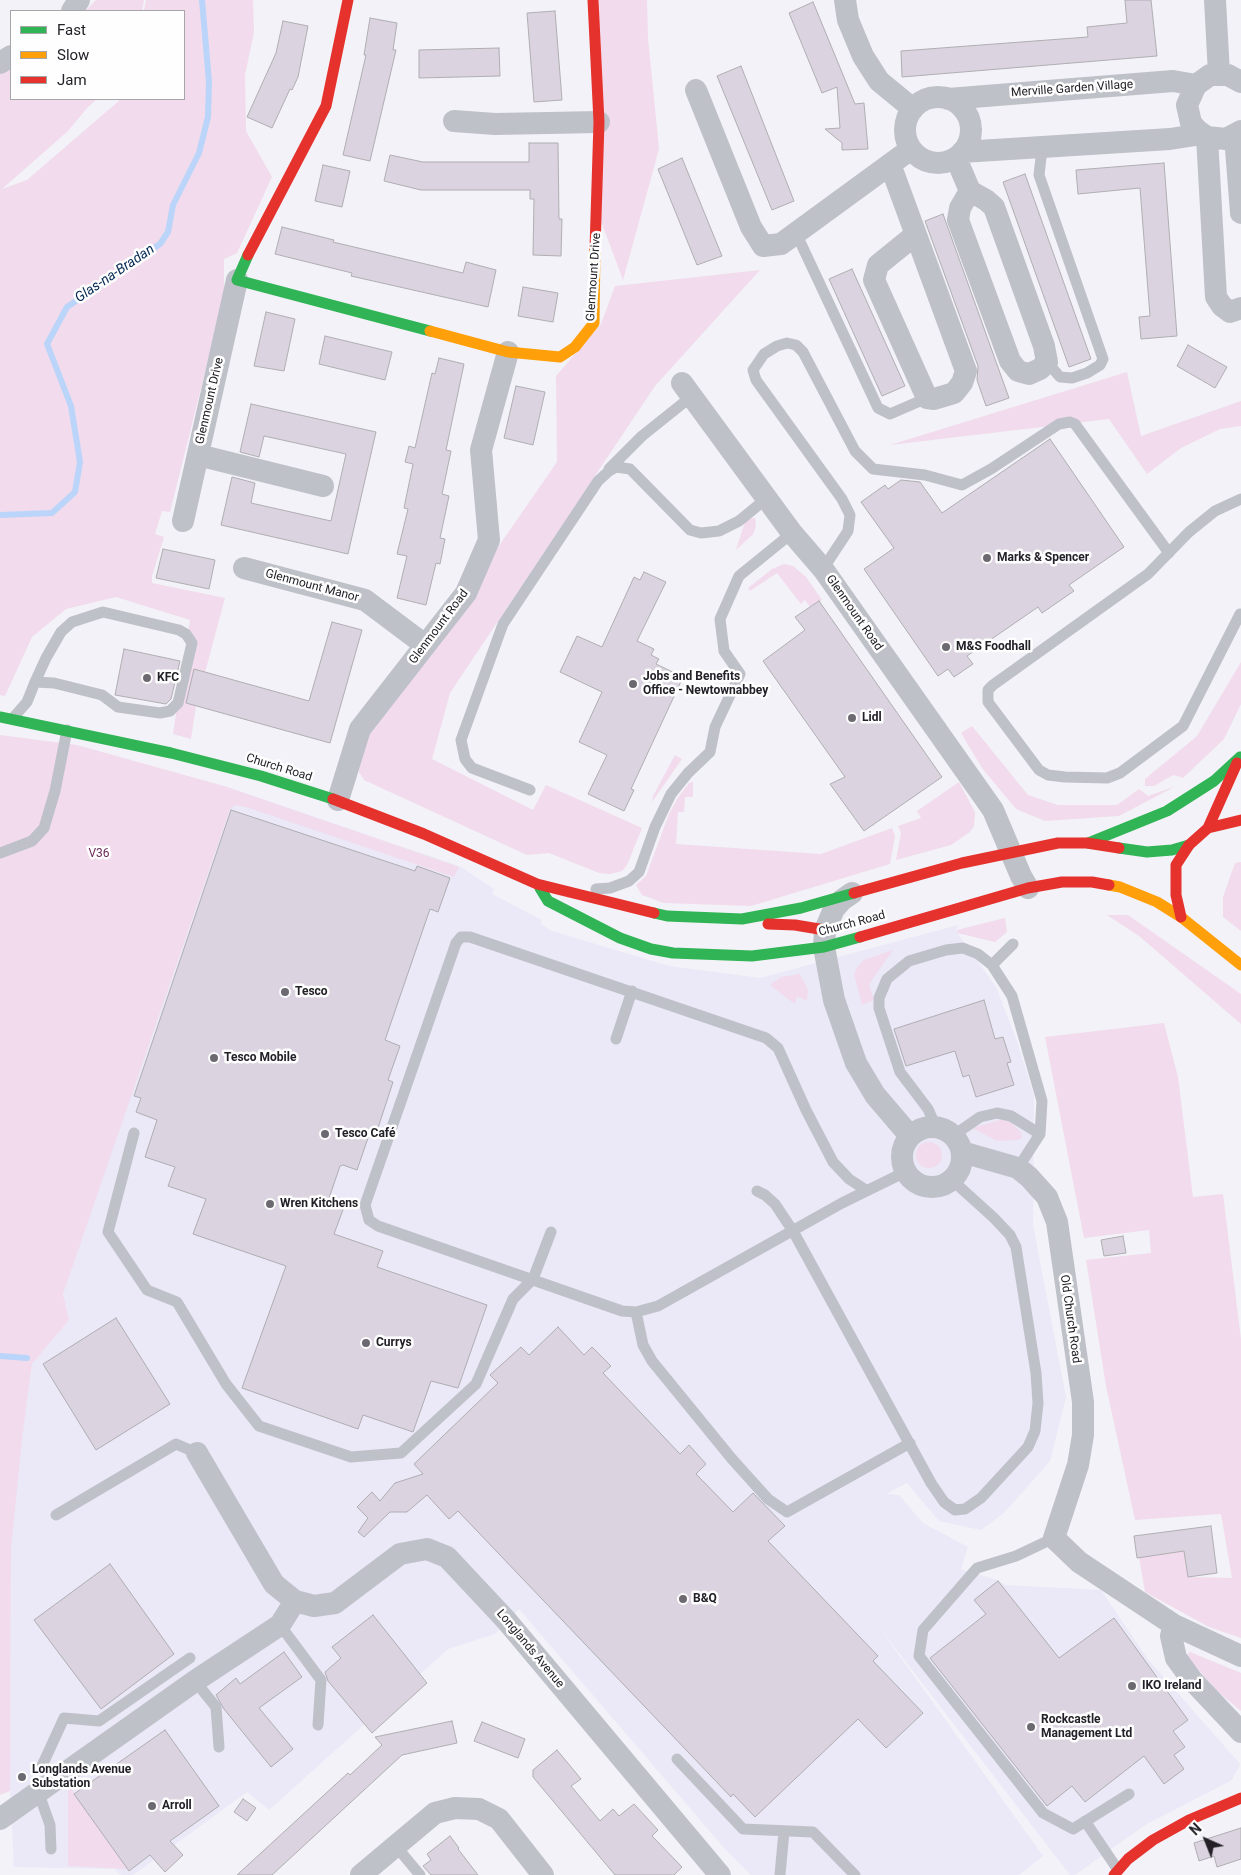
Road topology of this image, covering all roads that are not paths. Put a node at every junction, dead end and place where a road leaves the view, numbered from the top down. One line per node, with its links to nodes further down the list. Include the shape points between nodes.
1 (348, 0): 22 (street, Glenmount Drive, via 326,106 256,237)
2 (593, 0): 11 (street, Glenmount Drive)
3 (845, 0): 9 (street, via 848,20 863,56 879,81)
4 (1215, 0): 5 (street)
5 (1234, 78): 6 (street, via 1210,75)
6 (1196, 85): 8 (street, Merville Garden Village, via 1173,81); 13 (street, via 1188,98 1188,114 1191,123)
7 (696, 90): 20 (street, via 751,227 763,246 781,244)
8 (948, 99): 9 (street, via 929,98); 16 (street, via 963,108 970,122 970,138)
9 (913, 109): 14 (street, via 905,128)
10 (454, 121): 11 (street, via 495,124)
11 (600, 122): 24 (street, Glenmount Drive, via 594,323 575,347 560,357)
12 (1238, 134): 13 (street, via 1216,139); 19 (street)
13 (1204, 135): 15 (street); 23 (street, via 1216,297 1230,312)
14 (911, 149): 16 (street, via 931,162 940,163); 17 (street)
15 (1042, 149): 16 (street); 25 (lane, via 1040,175 1103,359 1100,365 1087,373 1072,378 1060,377)
16 (959, 155): 18 (street)
17 (890, 164): 20 (street); 21 (street)
18 (970, 191): 25 (street, via 994,207); 25 (street, via 960,208 958,220 1010,361 1018,371 1028,374)
19 (1241, 213)
20 (796, 233): 27 (lane, via 878,408 890,414)
21 (915, 235): 27 (street, via 878,264 874,280); 27 (street, via 966,372 954,393)
22 (237, 280): 24 (street, Glenmount Drive); 28 (street, Glenmount Drive)
23 (1241, 308)
24 (508, 352): 39 (street, Glenmount Road, via 481,450 490,540 466,593)
25 (1047, 362)
26 (687, 389): 29 (lane); 31 (street, Glenmount Road)
27 (927, 398)
28 (198, 455): 30 (street); 33 (street, Glenmount Drive)
29 (598, 481): 31 (lane, via 616,468 630,469 690,530 701,533 719,531 739,521); 45 (lane, via 503,624 461,740 465,759 472,768)
30 (323, 486)
31 (767, 498): 34 (street, Glenmount Road)
32 (1241, 499): 35 (lane, via 1215,511)
33 (183, 521)
34 (792, 533): 37 (street, Glenmount Road); 55 (lane, via 739,576 720,619 724,651 740,674 715,727 710,752 688,772 671,794 639,872 629,881 610,888)
35 (1169, 553): 37 (lane, via 1075,424 1070,422 1059,424 962,485 924,475 873,469 855,450 803,352 796,345 787,343 764,354 753,370 756,380 842,499 850,515 848,531); 38 (lane, via 1148,574 988,690 988,702 1039,770 1065,777 1107,778 1120,773 1171,736 1183,726 1190,714)
36 (244, 568): 39 (street, Glenmount Manor, via 365,600)
37 (823, 569): 51 (street, Glenmount Road, via 993,810)
38 (1240, 614)
39 (425, 645): 46 (street, Glenmount Road, via 360,728)
40 (35, 682): 40 (lane, via 61,632 72,622 103,612 180,630 192,643 178,703 170,711 160,713 118,706 102,695 54,682); 42 (lane, via 26,702)
41 (0, 717): 42 (street, Church Road)
42 (12, 719): 43 (street, Church Road)
43 (67, 730): 46 (street, Church Road, via 252,774); 52 (lane, via 44,828 32,841)
44 (1240, 756): 48 (street); 49 (street, via 1214,781 1166,811)
45 (530, 790)
46 (338, 800): 53 (street, Church Road, via 458,847)
47 (1241, 820): 48 (street)
48 (1208, 828): 50 (street)
49 (1087, 843): 50 (street, Church Road, via 1147,852); 51 (street, Church Road, via 1058,843)
50 (1189, 845): 57 (street, via 1176,865 1174,879)
51 (1011, 852): 54 (street, Glenmount Road); 56 (street, Church Road)
52 (0, 853)
53 (537, 884): 55 (street, Church Road); 59 (street, Church Road, via 548,901 620,938 673,953 752,956)
54 (1028, 888): 57 (street, Church Road, via 1062,882 1111,885 1157,902); 59 (street, Church Road)
55 (575, 892): 58 (street, Church Road, via 666,916)
56 (852, 893): 58 (street, Church Road, via 801,908); 59 (street, via 834,909)
57 (1181, 916): 62 (street, Church Road)
58 (742, 919): 59 (street)
59 (825, 938): 67 (street, via 834,1000 856,1063 875,1095)
60 (1013, 944): 61 (lane)
61 (992, 965): 66 (lane, via 1012,996 1022,1027 1042,1101); 68 (lane, via 963,948 946,950 909,961 893,972 882,988 879,1008 900,1072)
62 (1241, 965)
63 (632, 991): 64 (lane); 72 (lane, via 766,1038 778,1048 832,1162); 76 (lane, via 470,937 461,937 456,943 385,1146 365,1205 369,1220 378,1226)
64 (616, 1039)
65 (134, 1133): 76 (lane, via 108,1232 147,1290 177,1302 226,1384 259,1426 351,1458 401,1453 476,1384 513,1299)
66 (1040, 1134): 68 (lane, via 1011,1116 996,1113 980,1117); 69 (lane)
67 (910, 1136): 68 (street, via 918,1130); 70 (street, via 902,1154)
68 (951, 1138): 69 (street, Old Church Road); 71 (street, via 962,1162)
69 (1018, 1168): 81 (street, Old Church Road, via 1047,1197 1057,1222 1083,1402 1083,1435 1078,1465)
70 (905, 1172): 71 (street, via 918,1185 927,1187 945,1185); 72 (lane)
71 (952, 1180): 78 (lane, via 994,1218 1016,1247 1036,1373 1037,1423 1028,1447 981,1498 965,1509 955,1510 944,1502)
72 (866, 1190): 74 (lane)
73 (757, 1191): 74 (lane, via 775,1204)
74 (793, 1231): 77 (lane, via 658,1306); 78 (lane)
75 (551, 1232): 76 (lane)
76 (533, 1280): 77 (lane, via 622,1311)
77 (636, 1312): 78 (lane, via 643,1345 652,1361 732,1459 768,1499 787,1512)
78 (910, 1443)
79 (197, 1452): 80 (lane, via 176,1444); 82 (street, Longlands Avenue, via 274,1584)
80 (56, 1515)
81 (1054, 1538): 84 (street, via 1079,1562); 99 (lane, via 1016,1556 977,1568 923,1630 919,1656 1043,1813 1073,1829)
82 (295, 1601): 83 (street); 107 (street, Longlands Avenue, via 314,1606 335,1603 400,1554 427,1550 447,1557 506,1620)
83 (280, 1624): 87 (street); 90 (lane, via 321,1680)
84 (1174, 1624): 85 (street); 91 (street, via 1171,1636 1176,1658)
85 (1241, 1656)
86 (190, 1658): 88 (lane)
87 (195, 1681): 89 (street); 92 (lane, via 216,1708)
88 (146, 1688): 89 (lane); 94 (lane, via 99,1721 64,1718)
89 (159, 1707): 95 (street)
90 (318, 1725)
91 (1241, 1732)
92 (219, 1747)
93 (677, 1759): 100 (lane, via 743,1829)
94 (41, 1768)
95 (38, 1791): 98 (street); 102 (lane, via 50,1826)
96 (1129, 1794): 99 (lane)
97 (1241, 1798): 103 (street, via 1189,1820 1153,1840)
98 (0, 1819)
99 (1085, 1821): 103 (lane)
100 (784, 1831): 108 (lane); 109 (lane, via 813,1832)
101 (395, 1845): 104 (street); 105 (lane); 106 (street, via 435,1813 455,1808 479,1809 499,1819)
102 (51, 1849)
103 (1116, 1873)
104 (361, 1875)
105 (420, 1875)
106 (543, 1875)
107 (720, 1875)
108 (780, 1875)
109 (855, 1875)

